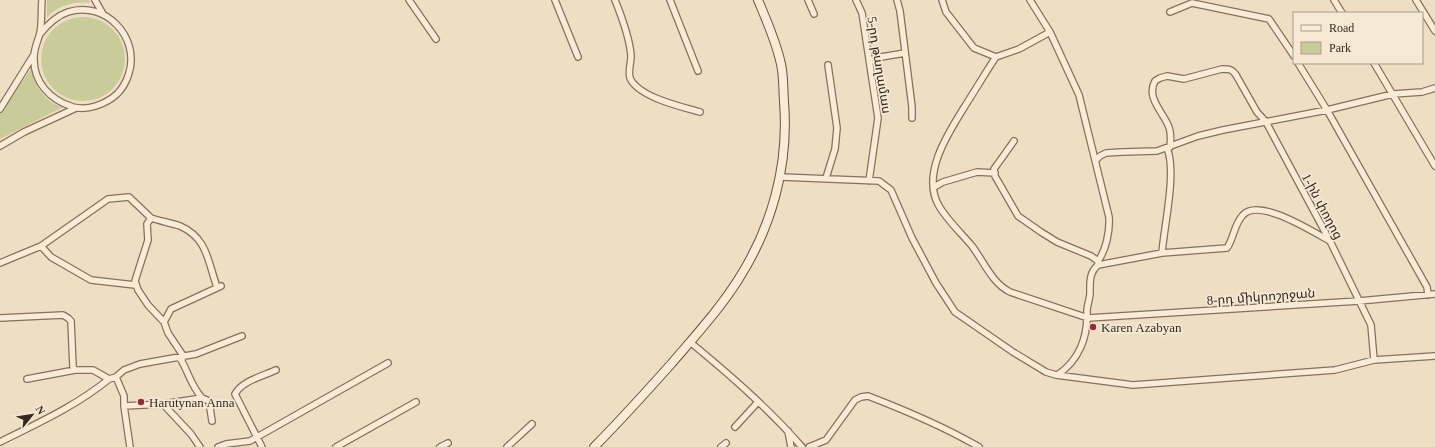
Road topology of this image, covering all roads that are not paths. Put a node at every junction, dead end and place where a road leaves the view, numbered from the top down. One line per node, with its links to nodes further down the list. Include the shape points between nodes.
1 (42, 0): 21 (street)
2 (95, 0): 17 (street)
3 (409, 0): 22 (street)
4 (555, 0): 26 (street)
5 (615, 0): 38 (street, via 631,56 630,77 636,86 650,95)
6 (670, 0): 32 (street)
7 (758, 0): 47 (main road, via 781,61 785,131)
8 (808, 0): 18 (street)
9 (856, 0): 28 (street, 5-րդ թաղամաս, via 862,13)
10 (897, 0): 23 (street)
11 (942, 0): 27 (street, via 946,12 974,48)
12 (1030, 0): 19 (street)
13 (1334, 0): 16 (street)
14 (1416, 0): 20 (street)
15 (1170, 12): 24 (street, via 1192,3 1269,18)
16 (1341, 12)
17 (103, 14): 21 (street, via 80,10 69,12 58,16); 35 (street, via 116,23 126,35 131,50 127,80 118,93 106,102 91,108)
18 (814, 14)
19 (1050, 32): 27 (street, via 1019,49); 44 (street, via 1079,95)
20 (1435, 32)
21 (40, 34): 25 (street)
22 (436, 39)
23 (905, 53): 28 (street, via 875,58); 39 (street)
24 (1293, 54)
25 (34, 56): 35 (street, via 40,84 62,104); 36 (street)
26 (578, 57)
27 (996, 57): 50 (street, via 943,143 934,171)
28 (870, 62): 49 (street, 5-րդ թաղամաս, via 878,118)
29 (1299, 64): 37 (street)
30 (1375, 64): 34 (street)
31 (828, 65): 48 (street, via 837,128)
32 (698, 71)
33 (1435, 88): 34 (street, via 1422,92)
34 (1393, 94): 37 (street); 45 (street)
35 (76, 108): 42 (street)
36 (0, 109)
37 (1327, 110): 40 (street); 59 (street, via 1427,286)
38 (700, 112)
39 (912, 118)
40 (1266, 122): 43 (street, via 1198,136); 43 (street, 1-ին փողոց, via 1231,70 1222,69 1184,79 1168,76 1156,80 1153,84 1153,98 1168,126 1171,141); 52 (street, 1-ին փողոց)
41 (1014, 141): 46 (street, via 994,168)
42 (0, 146)
43 (1168, 147): 44 (street, via 1157,151 1106,153); 54 (street, via 1170,183)
44 (1096, 160): 56 (street, via 1109,222 1104,251)
45 (1435, 166)
46 (995, 173): 50 (street, via 977,172); 56 (street, via 1018,216 1046,236 1091,256)
47 (780, 177): 48 (street); 65 (main road, via 771,211 757,247 719,308)
48 (826, 178): 49 (street)
49 (870, 181): 72 (street, via 879,181 891,190 912,238 955,312 1013,352 1046,372)
50 (934, 187): 62 (street, via 939,206 1002,288)
51 (151, 218): 53 (street, via 129,197 108,199); 57 (street, via 147,224 148,240 134,281); 63 (street, via 180,226 196,235 207,253 211,271 219,286 171,309)
52 (1330, 241): 54 (street, via 1276,214 1251,210 1238,221 1227,248); 60 (street, 1-ին փողոց)
53 (41, 246): 55 (street); 57 (street, via 51,257 91,280)
54 (1162, 253): 56 (street)
55 (0, 263)
56 (1098, 263): 62 (street, via 1090,276)
57 (135, 285): 63 (street, via 148,306)
58 (1435, 294): 59 (street, 8-րդ միկրոշրջան)
59 (1428, 295): 60 (street, 8-րդ միկրոշրջան)
60 (1359, 301): 62 (street, 8-րդ միկրոշրջան); 68 (street, 1-ին փողոց, via 1371,325)
61 (0, 318): 70 (street, via 63,315 68,318 71,321)
62 (1088, 318): 72 (street, via 1079,351 1069,366)
63 (164, 322): 67 (street)
64 (242, 336): 67 (street)
65 (690, 342): 78 (street); 95 (main road)
66 (1435, 356): 68 (street)
67 (182, 357): 73 (street, via 140,364 124,370); 76 (street, via 190,382)
68 (1374, 360): 72 (street, via 1335,370 1133,386)
69 (388, 363): 85 (street)
70 (75, 370): 74 (street, via 93,370); 75 (street)
71 (276, 370): 85 (street, via 246,383 235,394)
72 (1056, 375)
73 (116, 377): 74 (street); 80 (street, via 124,396)
74 (109, 378): 86 (street, via 92,393 61,412)
75 (27, 379)
76 (202, 398): 79 (street); 81 (street, via 209,401)
77 (416, 402): 92 (street)
78 (758, 402): 83 (street); 84 (street)
79 (163, 404): 80 (street); 89 (street)
80 (124, 406): 88 (street)
81 (212, 421)
82 (532, 424): 94 (street)
83 (735, 428)
84 (788, 431): 96 (street); 97 (street)
85 (256, 437): 90 (street, via 250,441); 91 (street)
86 (0, 442)
87 (448, 443): 93 (street)
88 (130, 447)
89 (200, 447)
90 (218, 447)
91 (262, 447)
92 (336, 447)
93 (440, 447)
94 (507, 447)
95 (594, 447)
96 (790, 447)
97 (802, 447)
98 (809, 447): 99 (street, via 826,440 855,400 868,396 920,416)
99 (978, 447)

